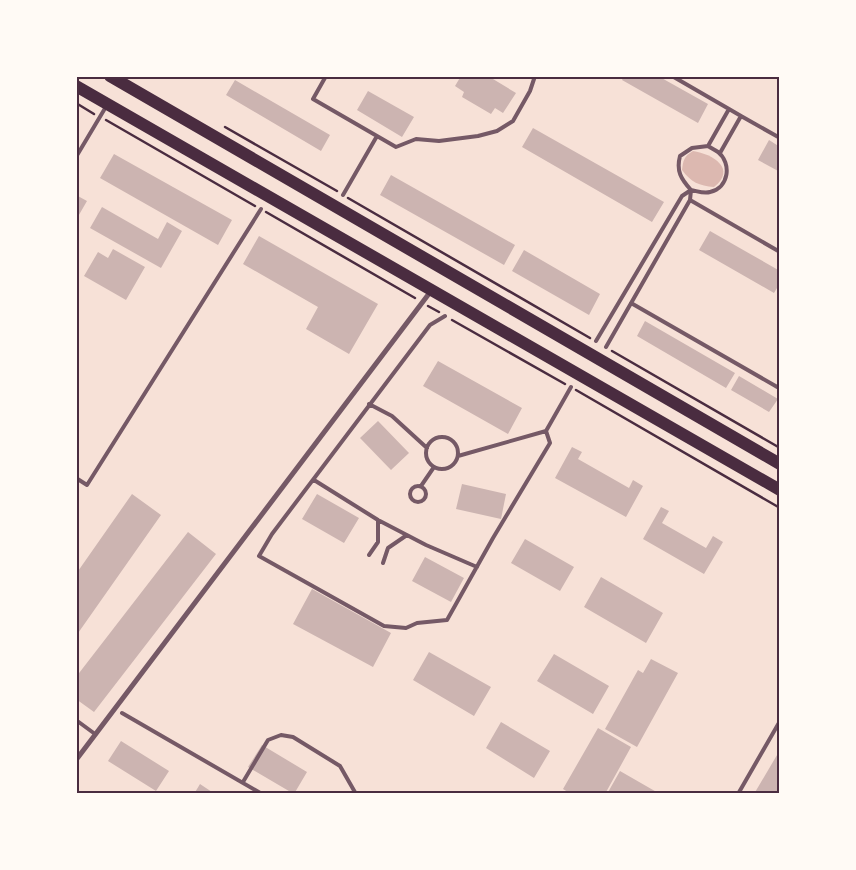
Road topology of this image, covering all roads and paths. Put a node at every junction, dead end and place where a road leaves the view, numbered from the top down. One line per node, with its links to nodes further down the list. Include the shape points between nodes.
1 (110, 76): 32 (main road)
2 (326, 76): 10 (lane, via 313,98)
3 (535, 76): 10 (lane, via 513,121 497,131 439,141 416,140 396,147)
4 (672, 76): 7 (lane)
5 (76, 86): 6 (main road)
6 (107, 104): 14 (lane); 20 (main road)
7 (729, 109): 8 (lane); 12 (lane)
8 (741, 116): 11 (lane); 13 (lane)
9 (224, 126): 16 (path)
10 (377, 136): 16 (lane)
11 (780, 138)
12 (708, 146): 13 (lane); 15 (lane, via 692,148 680,156 677,166 680,178)
13 (720, 153): 15 (lane, via 726,168 726,179 720,189 709,193)
14 (76, 157)
15 (691, 190): 17 (lane); 23 (lane, via 682,196)
16 (343, 195): 23 (path)
17 (690, 200): 19 (lane); 21 (lane)
18 (261, 209): 34 (lane, via 87,485)
19 (780, 252)
20 (431, 290): 37 (main road); 46 (street)
21 (631, 303): 24 (lane); 25 (lane)
22 (445, 316): 27 (lane, via 430,325)
23 (596, 341)
24 (606, 347): 30 (path)
25 (780, 387)
26 (571, 388): 28 (lane)
27 (369, 404): 29 (lane, via 392,416); 35 (lane)
28 (546, 431): 31 (lane); 42 (lane, via 550,443)
29 (427, 448): 31 (lane, via 433,440 443,438 453,442); 33 (lane, via 427,459)
30 (780, 448)
31 (458, 456): 33 (lane, via 449,468)
32 (780, 464)
33 (434, 467): 36 (lane)
34 (76, 478)
35 (314, 480): 38 (lane); 42 (lane, via 259,556 384,626 406,628 417,623 446,620)
36 (421, 486): 36 (lane, via 411,489 409,494 413,501 421,502 425,498 425,490)
37 (780, 490)
38 (378, 520): 39 (lane); 40 (lane, via 378,542)
39 (407, 535): 41 (lane, via 388,548); 42 (lane)
40 (369, 556)
41 (382, 563)
42 (477, 567)
43 (122, 713): 48 (lane)
44 (76, 720): 46 (lane)
45 (780, 721): 51 (lane)
46 (95, 734): 47 (street)
47 (76, 760)
48 (243, 782): 49 (lane); 50 (lane, via 268,740 280,736 293,737 340,766)
49 (262, 794)
50 (356, 794)
51 (738, 794)

